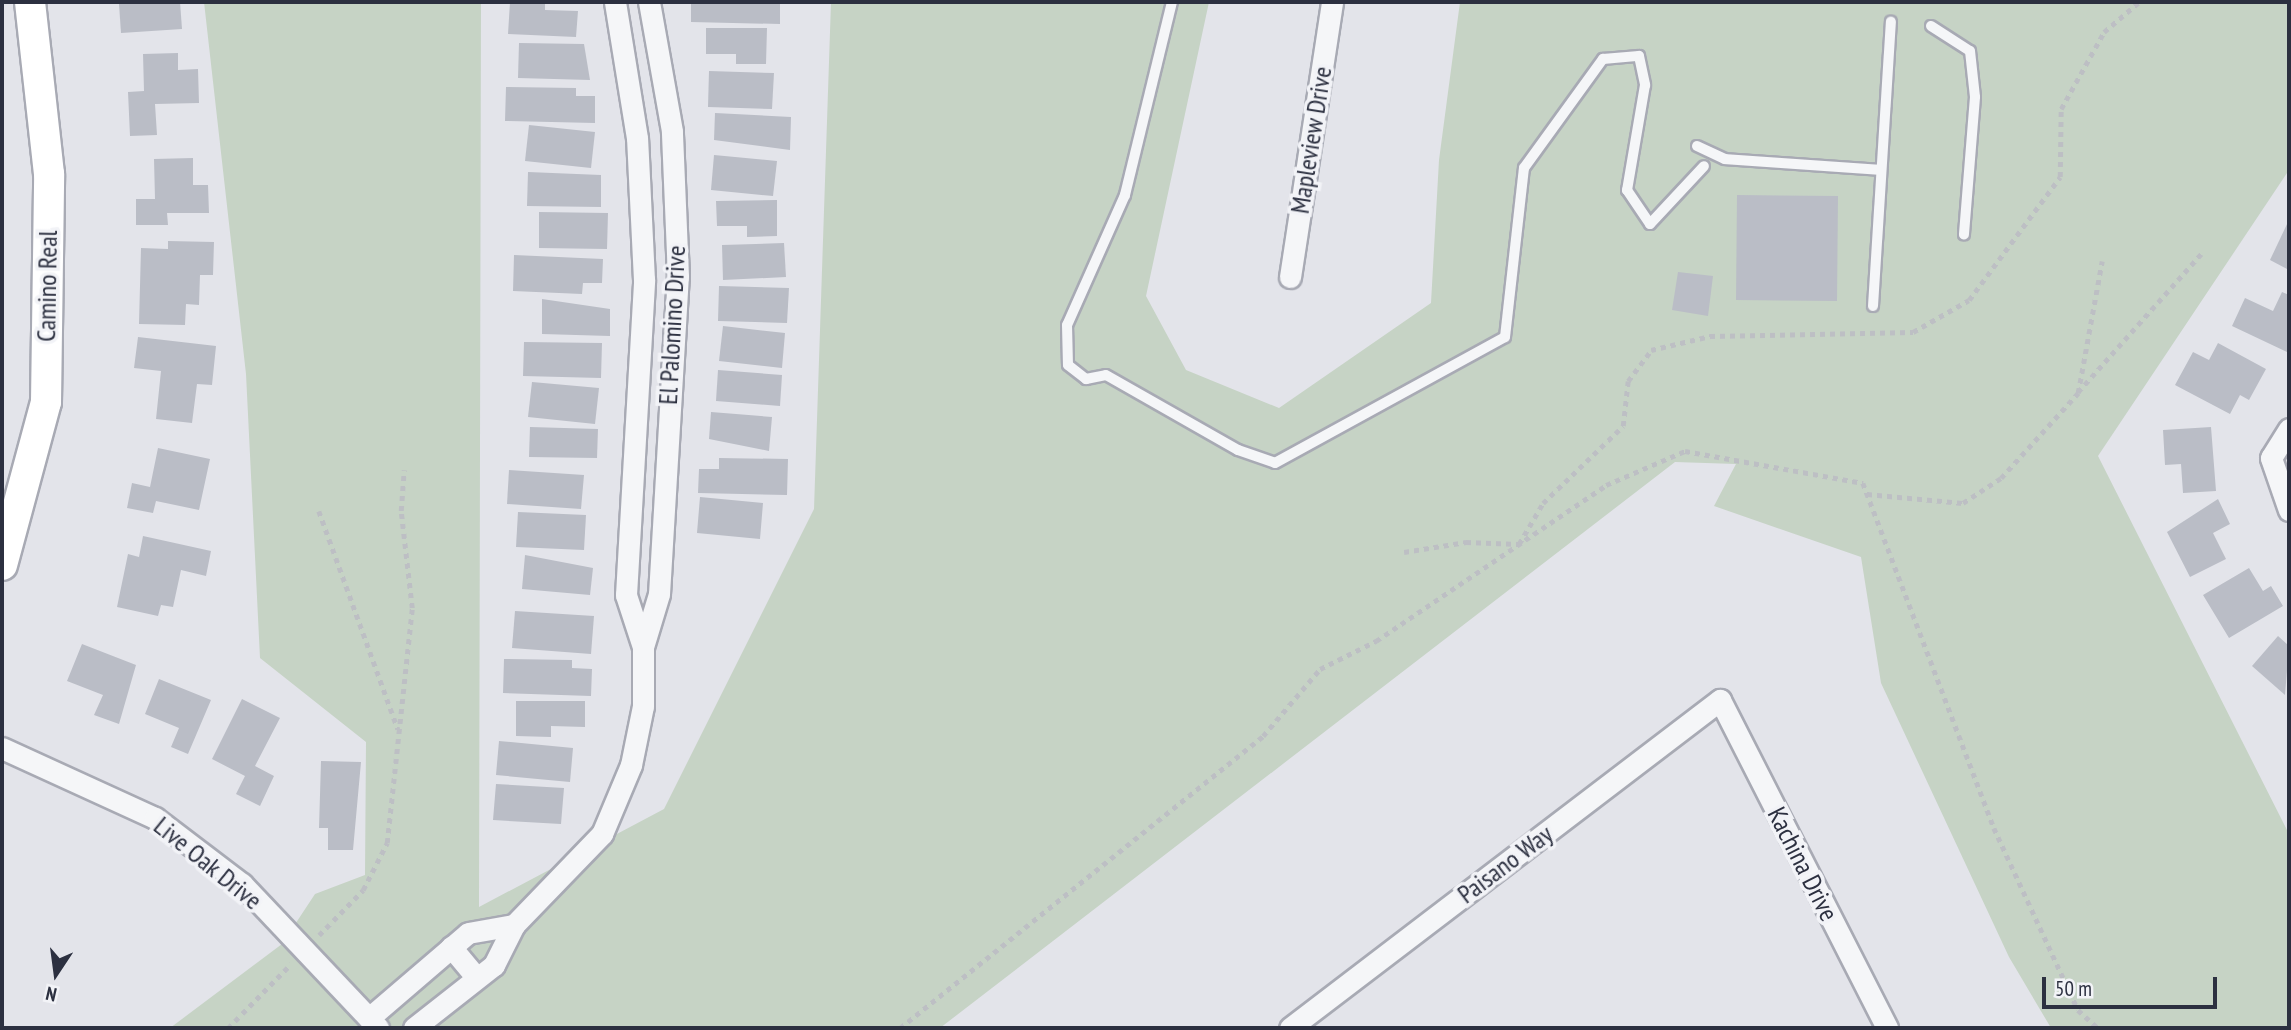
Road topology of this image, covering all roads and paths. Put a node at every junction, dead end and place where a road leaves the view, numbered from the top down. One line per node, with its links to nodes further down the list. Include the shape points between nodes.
1 (30, 2): 25 (main road, Camino Real, via 49,174 46,402)
2 (615, 2): 26 (street, El Palomino Drive, via 637,138 644,280 626,595)
3 (649, 2): 26 (street, El Palomino Drive, via 672,131 678,277 659,594)
4 (1172, 2): 9 (lane, via 1125,195 1067,325 1068,365 1086,379 1106,375 1238,450 1275,463 1505,337 1524,168 1603,59 1639,56 1645,85 1627,190 1650,224)
5 (1332, 2): 14 (street, Mapleview Drive)
6 (1891, 22): 10 (lane)
7 (1931, 26): 11 (lane, via 1970,51 1975,97)
8 (1697, 146): 10 (lane, via 1725,159)
9 (1704, 166)
10 (1881, 170): 15 (lane)
11 (1964, 235)
12 (2201, 254): 17 (path)
13 (2102, 261): 17 (path)
14 (1290, 277)
15 (1873, 306)
16 (1710, 335): 23 (path, via 1651,350 1628,381 1623,426 1543,503)
17 (2078, 393): 20 (path, via 2001,478 1963,503)
18 (2289, 429): 21 (street, via 2271,458)
19 (404, 470): 28 (path, via 401,510 412,608)
20 (1867, 494): 23 (path, via 1863,483 1685,451 1606,485); 40 (path, via 1994,828 2078,1010)
21 (2289, 510)
22 (319, 511): 28 (path)
23 (1519, 544): 24 (path, via 1466,542); 37 (path, via 1376,641 1320,669 1264,736)
24 (1404, 552)
25 (2, 565)
26 (643, 647): 30 (street, El Palomino Drive, via 636,741 602,834)
27 (1720, 700): 38 (street, Paisano Way); 39 (street, Kachina Drive)
28 (399, 730): 32 (path, via 387,842 363,890)
29 (2, 748): 32 (street, Live Oak Drive, via 155,818 243,884)
30 (514, 925): 31 (street, via 468,933); 33 (street, El Palomino Drive, via 494,965)
31 (451, 947): 33 (street); 34 (street)
32 (305, 950): 34 (street, Live Oak Drive); 35 (path)
33 (477, 978): 36 (street, El Palomino Drive)
34 (374, 1023)
35 (228, 1028)
36 (414, 1028)
37 (900, 1028)
38 (1290, 1028)
39 (1887, 1028)
40 (2098, 1028)

